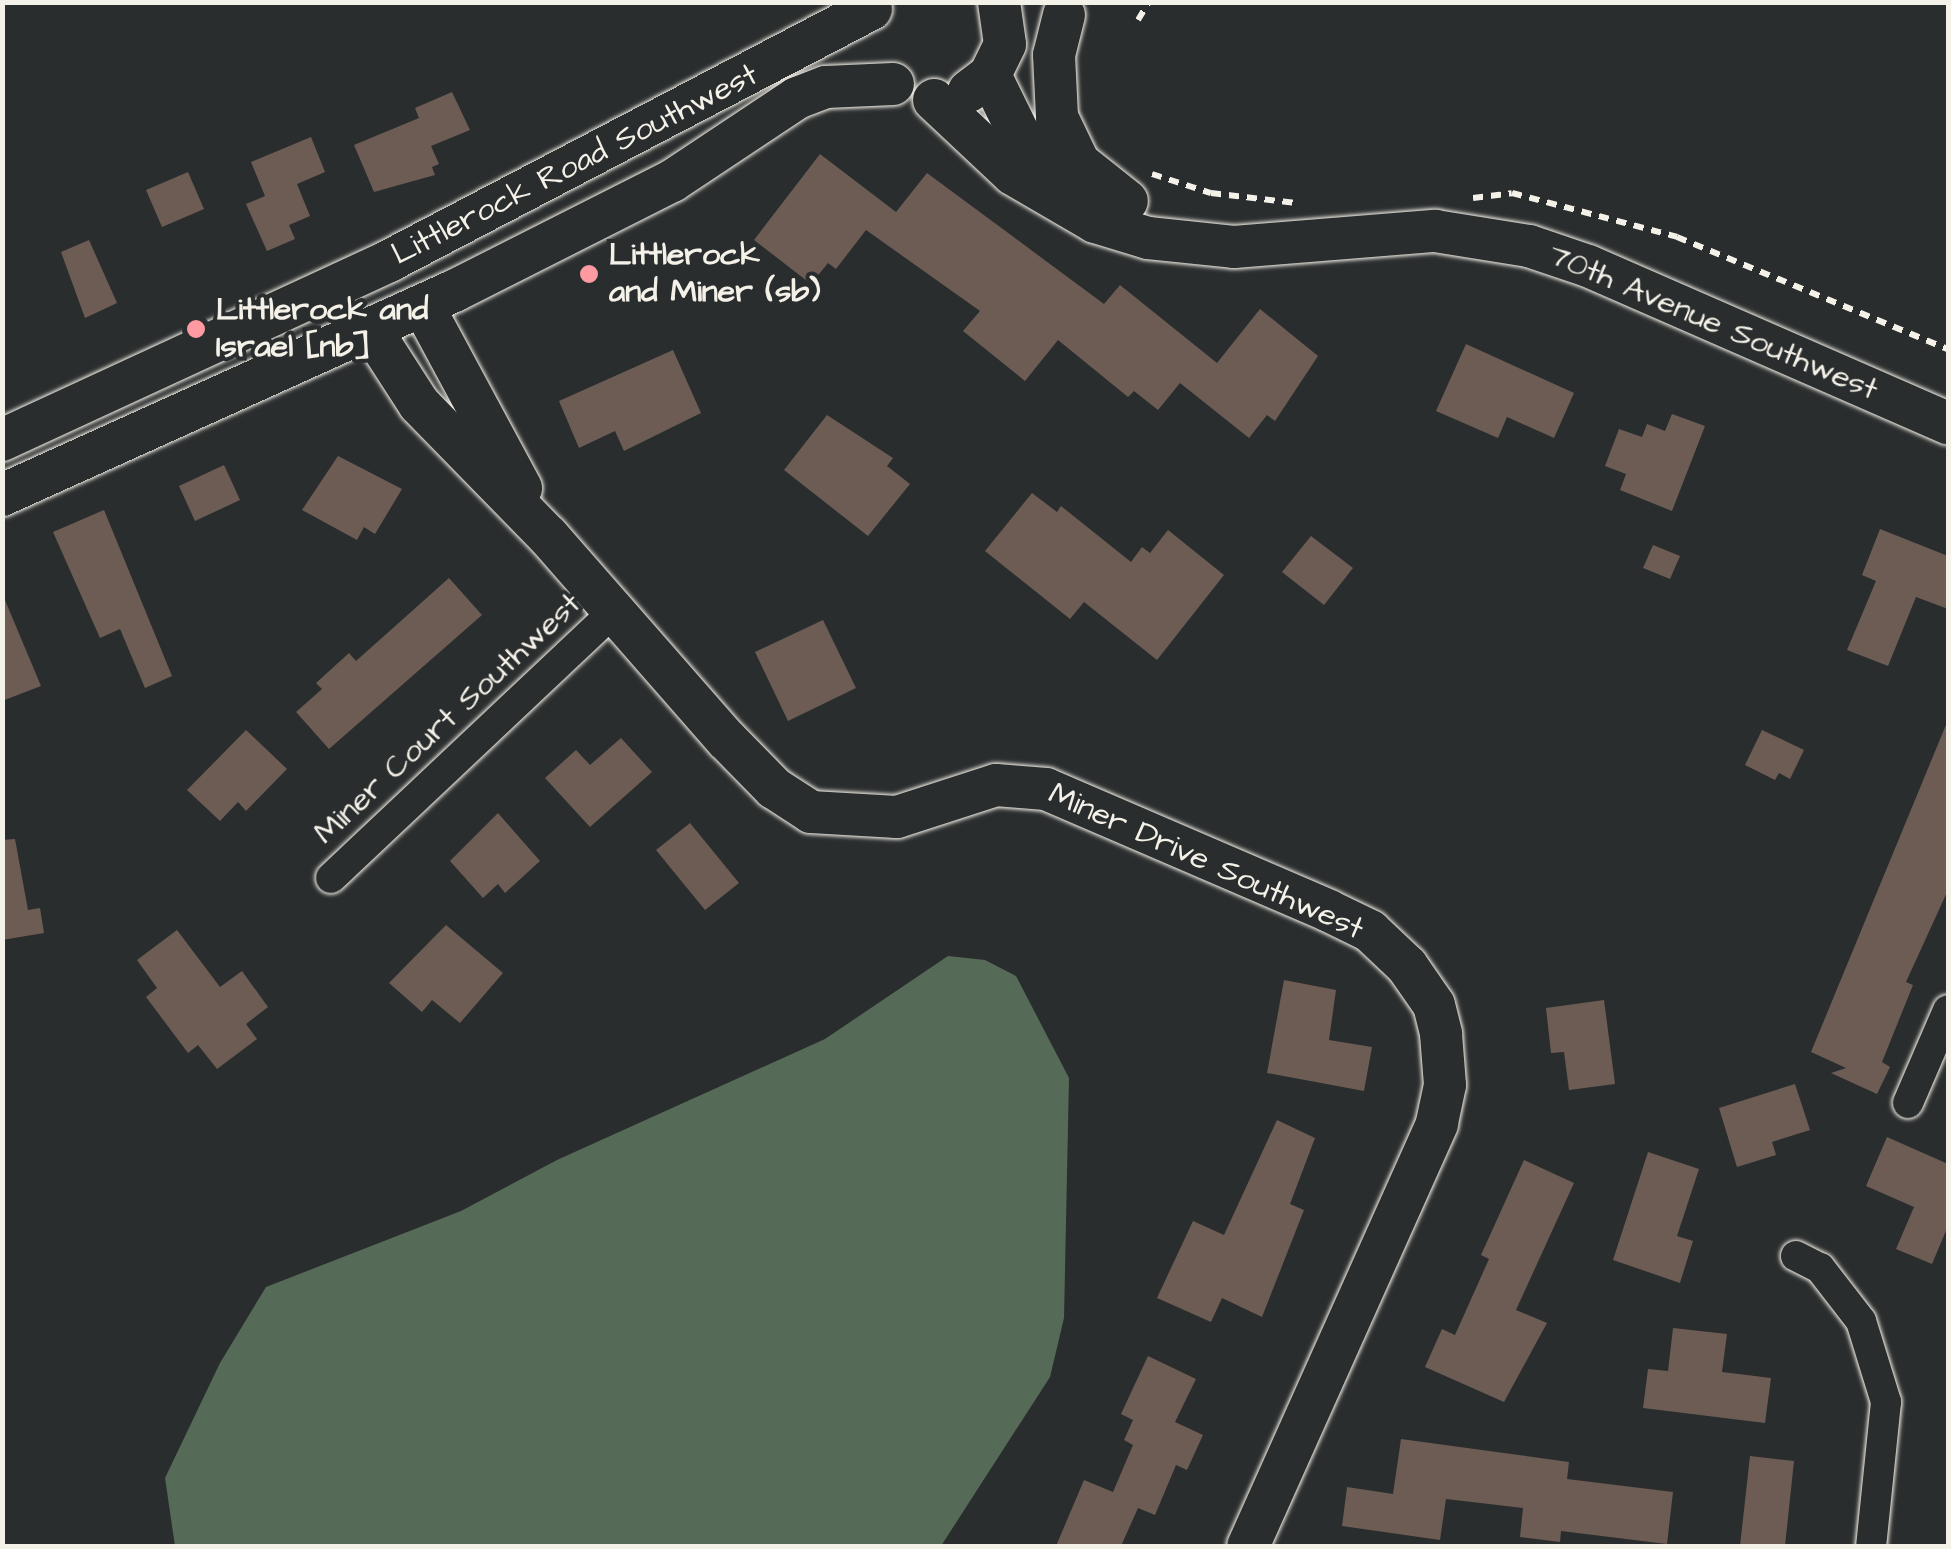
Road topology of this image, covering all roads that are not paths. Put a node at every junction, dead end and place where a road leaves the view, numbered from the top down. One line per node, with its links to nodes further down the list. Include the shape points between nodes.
1 (999, 2): 5 (street, via 1005,44)
2 (873, 6): 4 (street, Littlerock Road Southwest); 6 (street, via 870,50)
3 (1077, 9): 5 (street); 8 (street, via 1054,55 1057,117 1079,163)
4 (825, 21): 13 (street, Littlerock Road Southwest, via 389,261)
5 (993, 71): 7 (street, via 975,89); 8 (street, 70th Avenue Southwest, via 1034,152 1086,192)
6 (893, 84): 7 (street); 10 (street, Littlerock Road Southwest, via 826,88 797,98 672,181)
7 (934, 100): 9 (street, 70th Avenue Southwest, via 1046,199 1148,238)
8 (1127, 201): 9 (street, 70th Avenue Southwest)
9 (1234, 247): 12 (street, 70th Avenue Southwest, via 1435,231 1529,246)
10 (423, 306): 11 (street, Littlerock Road Southwest); 15 (street, Miner Drive Southwest)
11 (372, 332): 14 (street, Littlerock Road Southwest); 15 (street, Miner Drive Southwest, via 419,404)
12 (1948, 423)
13 (2, 440)
14 (2, 495)
15 (548, 536): 16 (street, Miner Drive Southwest)
16 (614, 611): 17 (street, Miner Court Southwest); 21 (street, Miner Drive Southwest, via 774,788 812,812 896,817 996,786 1046,789 1370,931 1434,1006 1445,1085 1437,1124)
17 (331, 878)
18 (1948, 1010): 19 (street)
19 (1908, 1103)
20 (1796, 1256): 22 (street, via 1820,1268 1861,1321 1886,1402)
21 (1248, 1546)
22 (1871, 1546)

